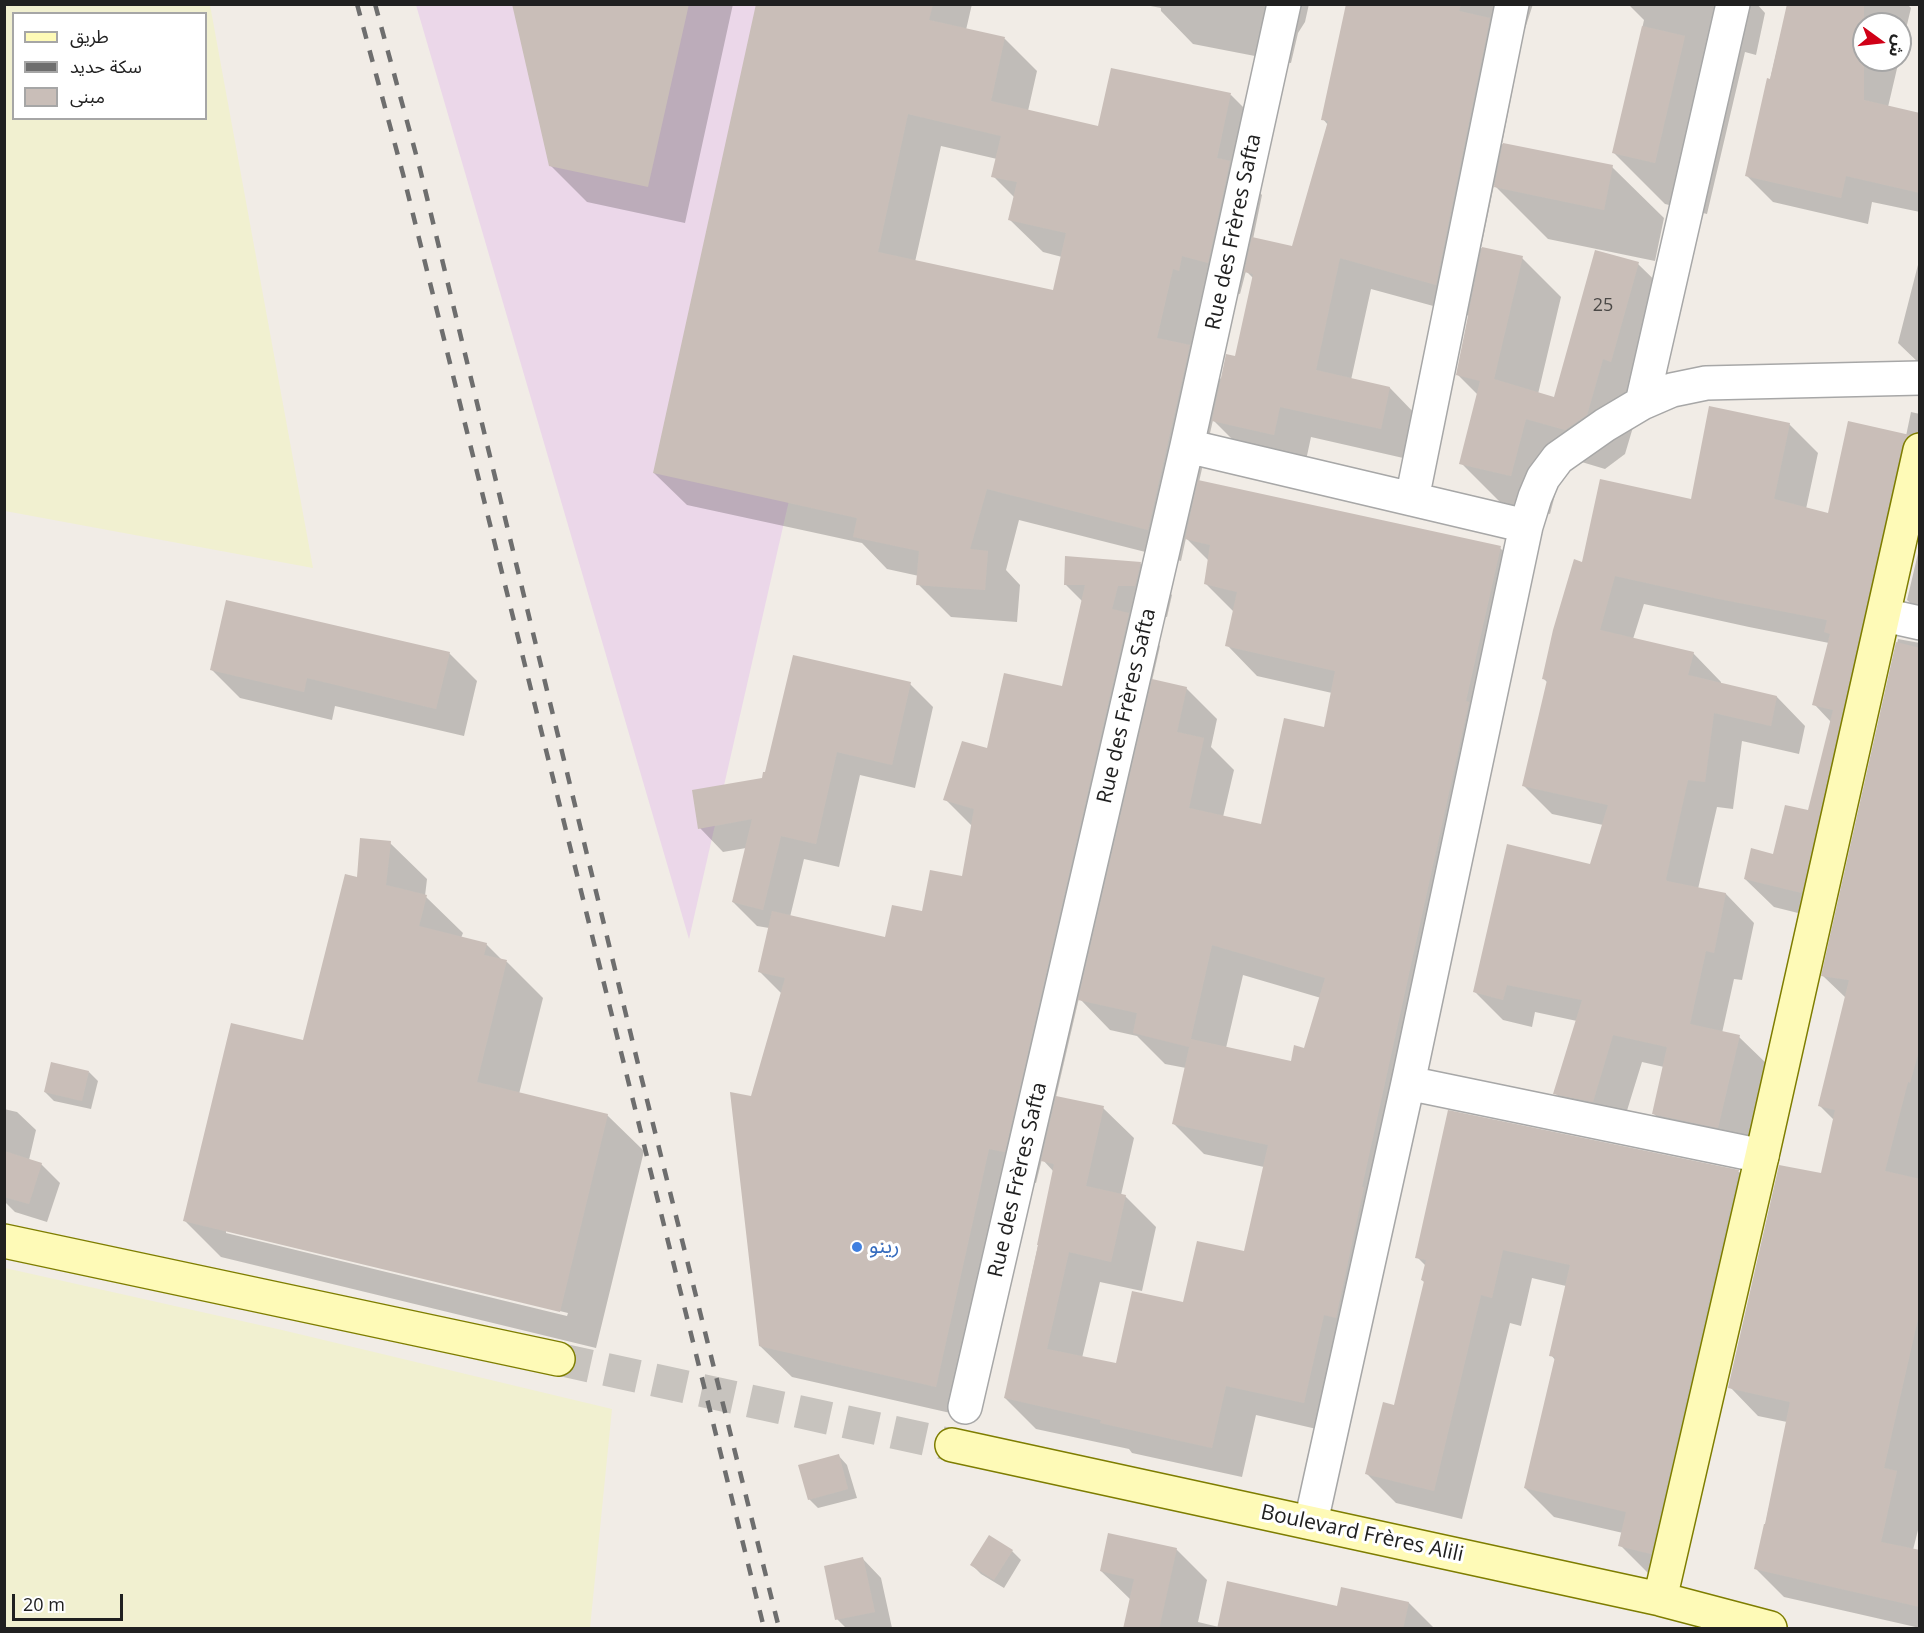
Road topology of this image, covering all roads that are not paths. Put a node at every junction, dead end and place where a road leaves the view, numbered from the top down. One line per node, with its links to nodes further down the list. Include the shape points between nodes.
1 (1284, 4): 6 (street, Rue des Frères Safta)
2 (1512, 4): 8 (street)
3 (1733, 4): 5 (street)
4 (1920, 378): 5 (street, via 1706,383 1672,390)
5 (1642, 403): 9 (street, via 1558,458 1543,478)
6 (1187, 446): 8 (street); 16 (street, Rue des Frères Safta)
7 (1920, 450): 10 (main road)
8 (1412, 499): 9 (street)
9 (1526, 526): 12 (street)
10 (1884, 615): 11 (street); 13 (main road)
11 (1920, 623)
12 (1408, 1083): 13 (street); 18 (street)
13 (1762, 1156): 19 (main road)
14 (4, 1241): 15 (main road)
15 (558, 1359)
16 (965, 1407)
17 (952, 1445): 18 (main road, Boulevard Frères Alili)
18 (1311, 1522): 19 (main road, Boulevard Frères Alili)
19 (1660, 1599): 20 (main road, Boulevard Frères Alili)
20 (1770, 1629)

